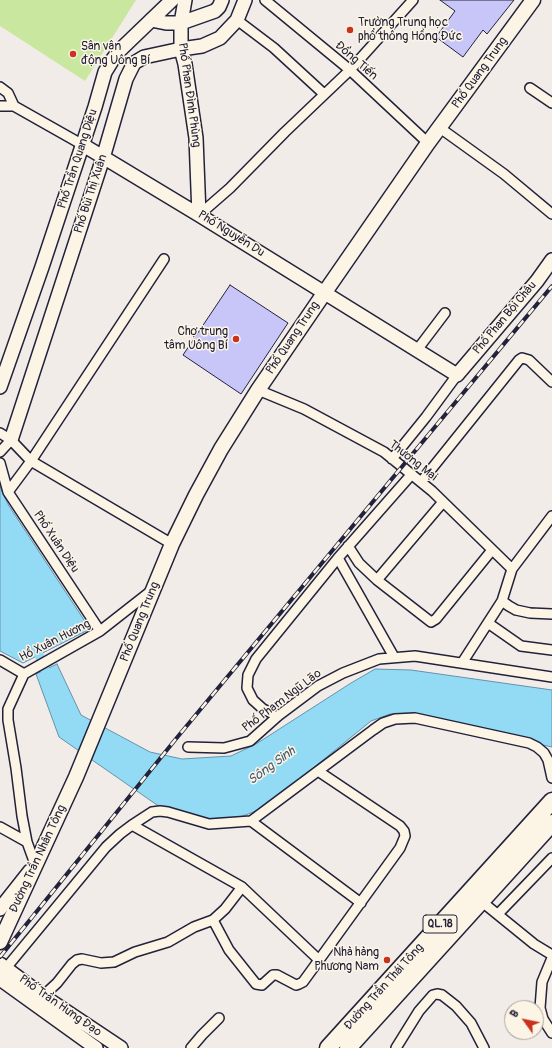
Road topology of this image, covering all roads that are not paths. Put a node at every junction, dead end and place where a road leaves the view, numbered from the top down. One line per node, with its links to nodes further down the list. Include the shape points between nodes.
1 (164, 0): 9 (main road)
2 (172, 0): 9 (main road, Phố Trần Quang Diệu)
3 (185, 0): 11 (main road, Phố Phan Đình Phùng)
4 (222, 0): 11 (main road, via 215,11)
5 (245, 0): 10 (main road, Phố Bùi Thị Xuân)
6 (265, 0): 13 (street, Đồng Tiến)
7 (413, 0): 13 (street)
8 (531, 1): 20 (main road, Phố Quang Trung)
9 (155, 17): 11 (main road); 22 (main road, Phố Trần Quang Diệu, via 120,50 105,72)
10 (237, 20): 12 (main road, Phố Bùi Thị Xuân, via 220,38 202,46); 16 (street, via 274,48)
11 (181, 23): 12 (main road, Phố Phan Đình Phùng)
12 (182, 48): 23 (main road, Phố Bùi Thị Xuân, via 144,57 134,63 126,80); 24 (main road, Phố Phan Đình Phùng, via 196,138)
13 (350, 70): 16 (street); 21 (street, Đồng Tiến)
14 (0, 87): 19 (street, via 8,92)
15 (530, 88): 17 (street)
16 (324, 94): 24 (street, via 230,188)
17 (552, 103)
18 (0, 106): 19 (street, Phố Nguyễn Du)
19 (14, 106): 22 (street, Phố Nguyễn Du)
20 (440, 128): 21 (main road, Phố Quang Trung); 25 (street, via 504,174)
21 (428, 143): 28 (main road, Phố Quang Trung)
22 (83, 145): 23 (main road, Phố Nguyễn Du); 33 (main road, Phố Trần Quang Diệu)
23 (103, 158): 24 (main road, Phố Nguyễn Du); 35 (main road, Phố Bùi Thị Xuân)
24 (199, 214): 28 (main road, Phố Nguyễn Du)
25 (552, 214)
26 (164, 259): 38 (street)
27 (552, 260): 31 (main road, Phố Phan Bội Châu)
28 (325, 292): 30 (main road, Phố Nguyễn Du); 34 (main road, Phố Quang Trung)
29 (445, 313): 30 (street)
30 (417, 350): 31 (main road, Phố Nguyễn Du)
31 (457, 375): 37 (street)
32 (552, 382): 41 (street, via 529,360 519,360)
33 (0, 387)
34 (258, 390): 37 (street, Thương Mại, via 304,410 384,452); 45 (main road, Phố Quang Trung, via 221,449)
35 (5, 437): 36 (street, Phố Bùi Thị Xuân); 38 (street)
36 (0, 452)
37 (392, 459): 40 (street, Thương Mại)
38 (31, 461): 42 (street); 45 (street)
39 (0, 463): 42 (street, Phố Xuân Diệu)
40 (411, 474): 41 (street, Thương Mại); 46 (street)
41 (420, 482): 43 (street, Thương Mại)
42 (8, 492): 55 (street, Phố Xuân Diệu)
43 (443, 502): 47 (street, Thương Mại); 50 (street)
44 (552, 516): 49 (street)
45 (172, 544): 51 (main road, Phố Quang Trung)
46 (348, 546): 48 (street); 50 (street, via 359,563)
47 (492, 550): 49 (street, Thương Mại); 50 (street, via 433,621 428,620)
48 (338, 558): 57 (street); 63 (street, via 256,659 248,675 247,688 253,700 263,709)
49 (512, 569): 52 (street)
50 (377, 580)
51 (154, 589): 55 (street, Hồ Xuân Hương); 66 (main road, Phố Quang Trung)
52 (502, 601): 53 (street, via 516,610); 54 (street)
53 (552, 614)
54 (488, 623): 56 (street, via 521,646); 59 (street)
55 (100, 631): 60 (street, Hồ Xuân Hương)
56 (552, 650)
57 (394, 657): 59 (street, Phố Phạm Ngũ Lão, via 415,656); 63 (street, Phố Phạm Ngũ Lão, via 379,658 343,672 318,686)
58 (0, 660): 60 (street, Hồ Xuân Hương)
59 (462, 663): 61 (street, Phố Phạm Ngũ Lão)
60 (24, 674): 62 (street)
61 (552, 677)
62 (4, 708): 73 (street)
63 (278, 716): 64 (street, Phố Phạm Ngũ Lão, via 250,741 224,748)
64 (188, 747)
65 (318, 771): 67 (street, via 383,723 395,719 415,718 529,743 544,753); 69 (street); 78 (street, via 404,831 405,836 400,848)
66 (76, 777): 75 (main road, Đường Trần Nhân Tông)
67 (552, 778)
68 (552, 801): 93 (highway, Đường Trần Thái Tông / QL.18)
69 (251, 821): 71 (street, via 209,824 160,811 152,812); 78 (street)
70 (552, 823): 77 (highway, Đường Trần Thái Tông / QL.18)
71 (132, 825): 76 (street); 86 (street, via 106,848)
72 (0, 827): 73 (street)
73 (27, 842): 75 (street)
74 (552, 858): 80 (street)
75 (35, 864): 79 (main road); 82 (main road, Đường Trần Nhân Tông)
76 (242, 887): 81 (street, via 225,909); 85 (street)
77 (481, 901): 80 (street); 94 (highway, Đường Trần Thái Tông / QL.18)
78 (361, 903): 85 (street)
79 (0, 909)
80 (498, 914): 83 (street)
81 (212, 920): 85 (street, via 229,950 256,984 262,985 277,975 296,985 299,984); 87 (street, via 168,942 135,952 114,962 77,960)
82 (0, 942)
83 (552, 955)
84 (552, 958): 89 (street, via 542,982 540,1008 543,1019)
85 (319, 960)
86 (2, 972): 87 (main road, Phố Trần Hưng Đạo); 90 (main road, Phố Trần Hưng Đạo)
87 (44, 996): 91 (main road, Phố Trần Hưng Đạo)
88 (219, 1018): 92 (street)
89 (552, 1033)
90 (96, 1048)
91 (121, 1048)
92 (191, 1048)
93 (328, 1048)
94 (348, 1048)
95 (396, 1048): 96 (street, via 419,1011 433,995 438,994 456,1006 471,1023)
96 (484, 1048)

